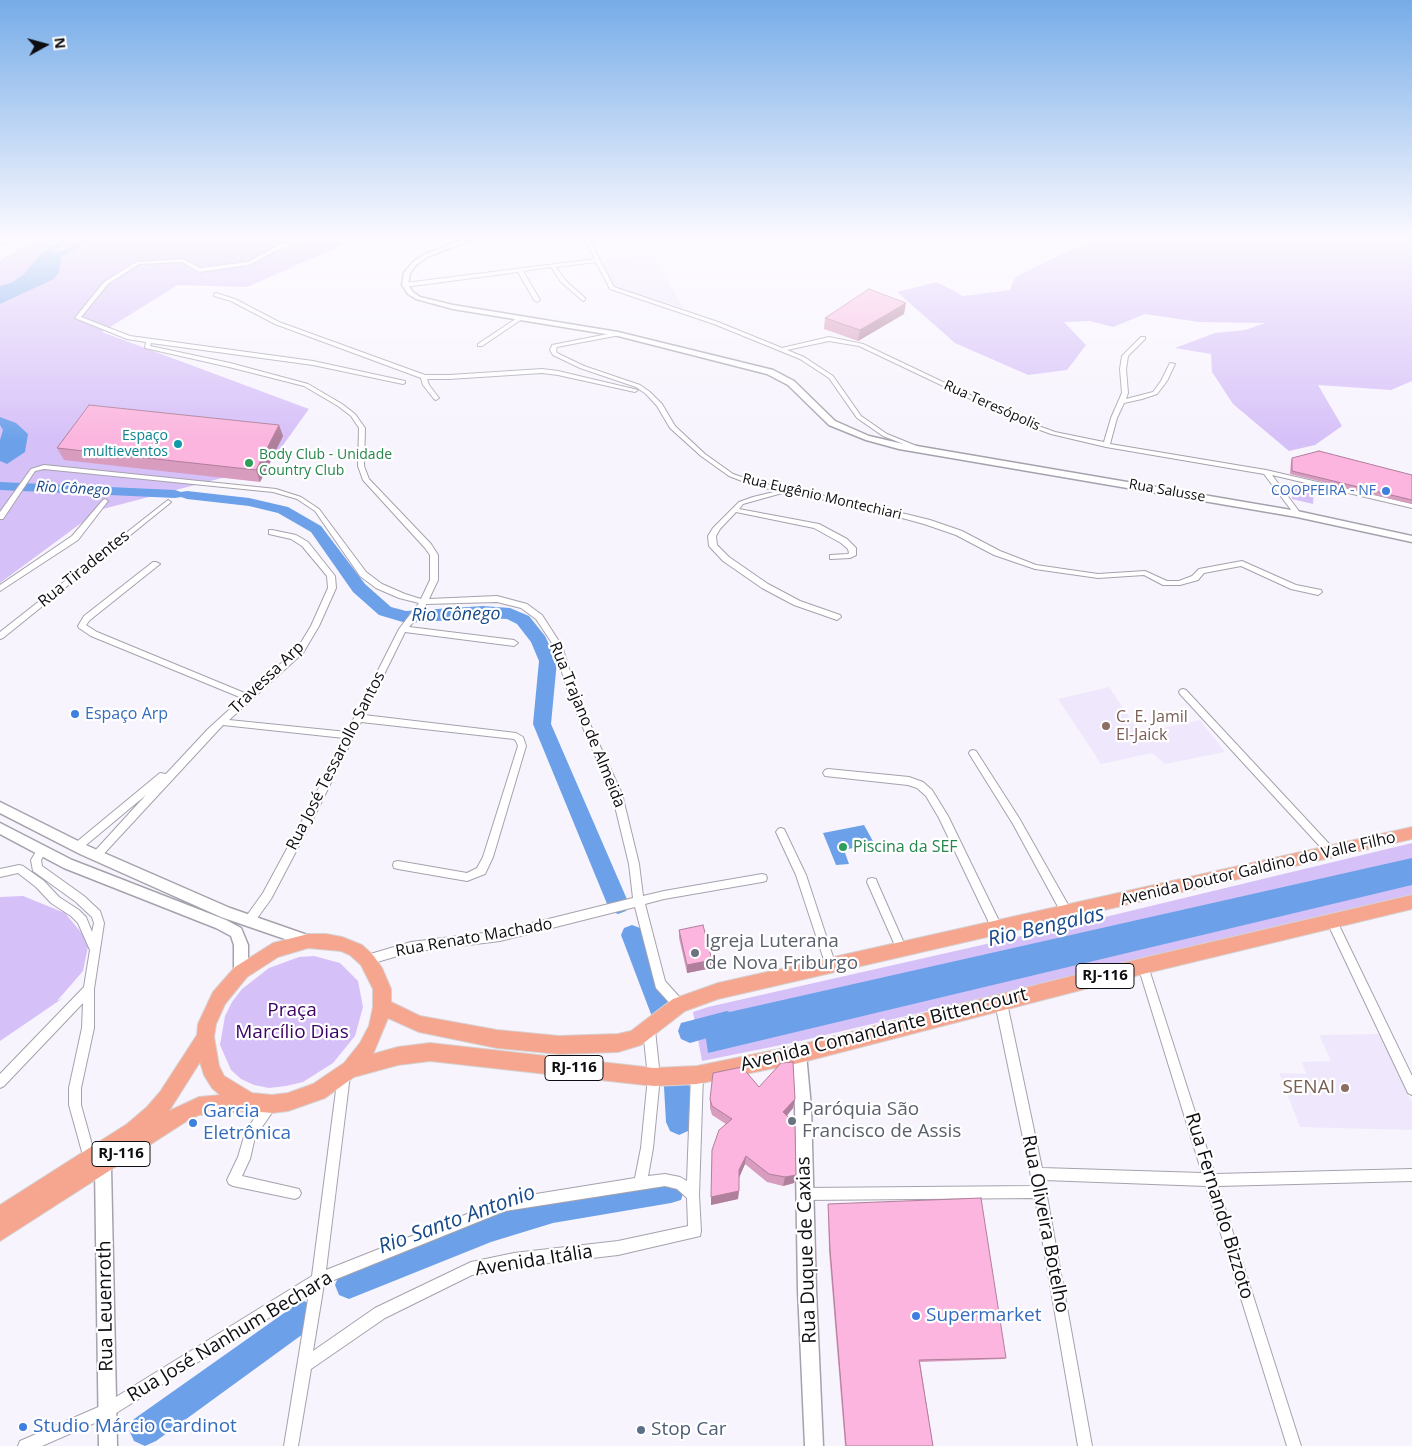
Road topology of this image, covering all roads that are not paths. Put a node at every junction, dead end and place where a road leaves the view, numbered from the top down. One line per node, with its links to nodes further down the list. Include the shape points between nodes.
1 (87, 306): 8 (street, via 78,318 124,336)
2 (245, 306): 12 (street, via 277,323)
3 (456, 306): 5 (street, Rua Salusse)
4 (665, 306): 10 (street)
5 (519, 319): 6 (street, Rua Salusse); 9 (street)
6 (618, 334): 14 (street, Rua Eugênio Montechiari, via 562,344 554,346 553,350 582,367 638,386); 18 (street, Rua Salusse, via 776,374 791,383 823,417 842,430)
7 (1143, 338): 16 (street, via 1125,356)
8 (150, 341): 13 (street, via 313,363); 33 (street, via 147,347 306,385 353,415 362,428 361,466 366,480 434,555 434,580)
9 (480, 345)
10 (784, 349): 17 (street, Rua Teresópolis, via 829,339 861,345 1023,422 1053,433); 18 (street, via 831,377 858,417 885,435)
11 (1172, 364): 16 (street, via 1155,393)
12 (424, 376): 14 (street, via 558,373); 15 (street, via 426,385)
13 (403, 382)
14 (648, 393): 20 (street, Rua Eugênio Montechiari, via 660,405 672,427 731,475)
15 (436, 398)
16 (1123, 401): 17 (street)
17 (1106, 445): 19 (street, Rua Teresópolis)
18 (921, 449): 25 (street, Rua Salusse)
19 (1266, 472): 23 (street, Rua Teresópolis); 25 (street)
20 (788, 491): 24 (street, via 755,498 741,503); 32 (street, Rua Eugênio Montechiari, via 927,522 960,533 1035,567 1077,574 1145,573 1166,583 1180,583 1195,578 1202,571 1242,563 1294,587)
21 (105, 501): 31 (street, via 75,538)
22 (168, 502): 36 (street, Rua Tiradentes)
23 (1412, 506)
24 (734, 510): 29 (street, via 816,526 852,548 850,556); 34 (street, via 712,536 713,546 726,560 797,603)
25 (1297, 514): 28 (street, Rua Salusse)
26 (0, 517): 33 (street, Rua Trajano de Almeida, via 33,470 44,467 274,490 299,498 317,510 363,574 379,586)
27 (272, 532): 39 (street, Travessa Arp, via 305,544 331,576 332,588 300,651)
28 (1412, 539)
29 (833, 557)
30 (156, 564): 39 (street, via 87,618 82,626 94,634)
31 (0, 589)
32 (1318, 592)
33 (422, 605): 35 (street, Rua José Tessarollo Santos); 58 (street, Rua Trajano de Almeida, via 498,599 524,606 539,617 558,646 574,698 618,794 634,864)
34 (837, 617)
35 (403, 630): 37 (street); 40 (street, Rua José Tessarollo Santos)
36 (0, 636)
37 (514, 643)
38 (1183, 692): 52 (street)
39 (249, 698): 41 (street, Travessa Arp)
40 (358, 718): 42 (street, Rua José Tessarollo Santos); 54 (street, via 516,736 522,746 488,858 481,871 467,877)
41 (222, 722): 42 (street); 44 (street, Travessa Arp)
42 (349, 735): 62 (street, Rua José Tessarollo Santos, via 267,896)
43 (973, 753): 60 (street, via 1016,821)
44 (188, 755): 50 (street, Travessa Arp); 53 (street, Travessa Arp)
45 (828, 773): 63 (street, via 909,781 929,793)
46 (0, 807): 50 (street)
47 (0, 828): 51 (street)
48 (782, 832): 68 (street, via 801,875)
49 (1412, 833): 52 (main road, Avenida Doutor Galdino do Valle Filho / RJ-116)
50 (78, 847): 53 (street)
51 (41, 851): 66 (street, via 36,860 37,868 96,914 99,923); 70 (street, via 236,932 240,937)
52 (1330, 851): 60 (main road, Avenida Doutor Galdino do Valle Filho / RJ-116)
53 (96, 856): 62 (street)
54 (398, 865)
55 (0, 873): 66 (street, via 19,870 40,884 82,920)
56 (762, 878): 58 (street, Rua Renato Machado)
57 (872, 882): 65 (street)
58 (638, 902): 67 (street, Rua Renato Machado, via 538,928 412,947); 73 (street, Rua Trajano de Almeida, via 660,984)
59 (1412, 902): 61 (main road, Avenida Comandante Bittencourt / RJ-116)
60 (1067, 914): 63 (main road, Avenida Doutor Galdino do Valle Filho / RJ-116)
61 (1332, 920): 69 (main road, Avenida Comandante Bittencourt / RJ-116); 82 (street)
62 (248, 921): 64 (street)
63 (997, 928): 65 (main road, Avenida Doutor Galdino do Valle Filho / RJ-116)
64 (308, 941): 67 (main road, RJ-116, via 342,944); 70 (main road, RJ-116, via 273,951)
65 (902, 950): 68 (main road, Avenida Doutor Galdino do Valle Filho / RJ-116)
66 (95, 951): 71 (street)
67 (367, 960): 74 (main road, RJ-116, via 382,989)
68 (831, 966): 73 (main road, Avenida Doutor Galdino do Valle Filho / RJ-116, via 718,991)
69 (1143, 966): 72 (main road, Avenida Comandante Bittencourt / RJ-116); 88 (street, Rua Fernando Bizzoto)
70 (241, 972): 76 (main road, RJ-116, via 219,998)
71 (89, 989): 81 (street); 85 (street, via 88,1028 74,1088 75,1105)
72 (1001, 1003): 77 (main road, Avenida Comandante Bittencourt / RJ-116); 86 (street, Rua Oliveira Botelho)
73 (679, 1005): 75 (main road, Avenida Doutor Galdino do Valle Filho / RJ-116)
74 (382, 1007): 75 (main road, Avenida Doutor Galdino do Valle Filho / RJ-116, via 419,1024 497,1039 559,1045 618,1043 635,1039); 78 (main road, RJ-116, via 366,1049)
75 (649, 1030): 80 (street)
76 (205, 1037): 83 (main road, RJ-116, via 210,1069 218,1082); 85 (main road, RJ-116, via 167,1099)
77 (799, 1054): 79 (main road, Avenida Comandante Bittencourt / RJ-116); 92 (street, Rua Duque de Caxias)
78 (347, 1071): 80 (main road, Avenida Comandante Bittencourt / RJ-116, via 398,1056 430,1052); 84 (main road, RJ-116, via 333,1083 311,1094); 96 (street)
79 (697, 1075): 80 (main road, Avenida Comandante Bittencourt / RJ-116); 93 (street)
80 (654, 1077): 89 (street)
81 (0, 1082)
82 (1412, 1089)
83 (251, 1102): 84 (main road, RJ-116); 85 (main road, RJ-116, via 199,1106)
84 (272, 1104): 91 (street, via 250,1134 244,1159 233,1180)
85 (96, 1163): 94 (main road, RJ-116); 95 (main road, RJ-116); 98 (street, Rua Leuenroth)
86 (1037, 1174): 88 (street); 90 (street, Rua Oliveira Botelho)
87 (1412, 1175): 88 (street)
88 (1211, 1180): 104 (street, Rua Fernando Bizzoto)
89 (640, 1183): 93 (street, via 672,1180); 96 (street, Rua José Nanhum Bechara, via 505,1205)
90 (1041, 1192): 92 (street); 103 (street, Rua Oliveira Botelho)
91 (295, 1193)
92 (804, 1194): 102 (street, Rua Duque de Caxias)
93 (693, 1195): 97 (street, Avenida Itália, via 695,1231 618,1248 514,1260 471,1269 380,1313)
94 (0, 1217)
95 (0, 1231)
96 (318, 1280): 97 (street); 98 (street, Rua José Nanhum Bechara)
97 (306, 1364): 101 (street)
98 (108, 1410): 99 (street, Rua Leuenroth); 100 (street, Rua José Nanhum Bechara)
99 (107, 1439)
100 (25, 1446)
101 (292, 1446)
102 (814, 1446)
103 (1085, 1446)
104 (1294, 1446)

